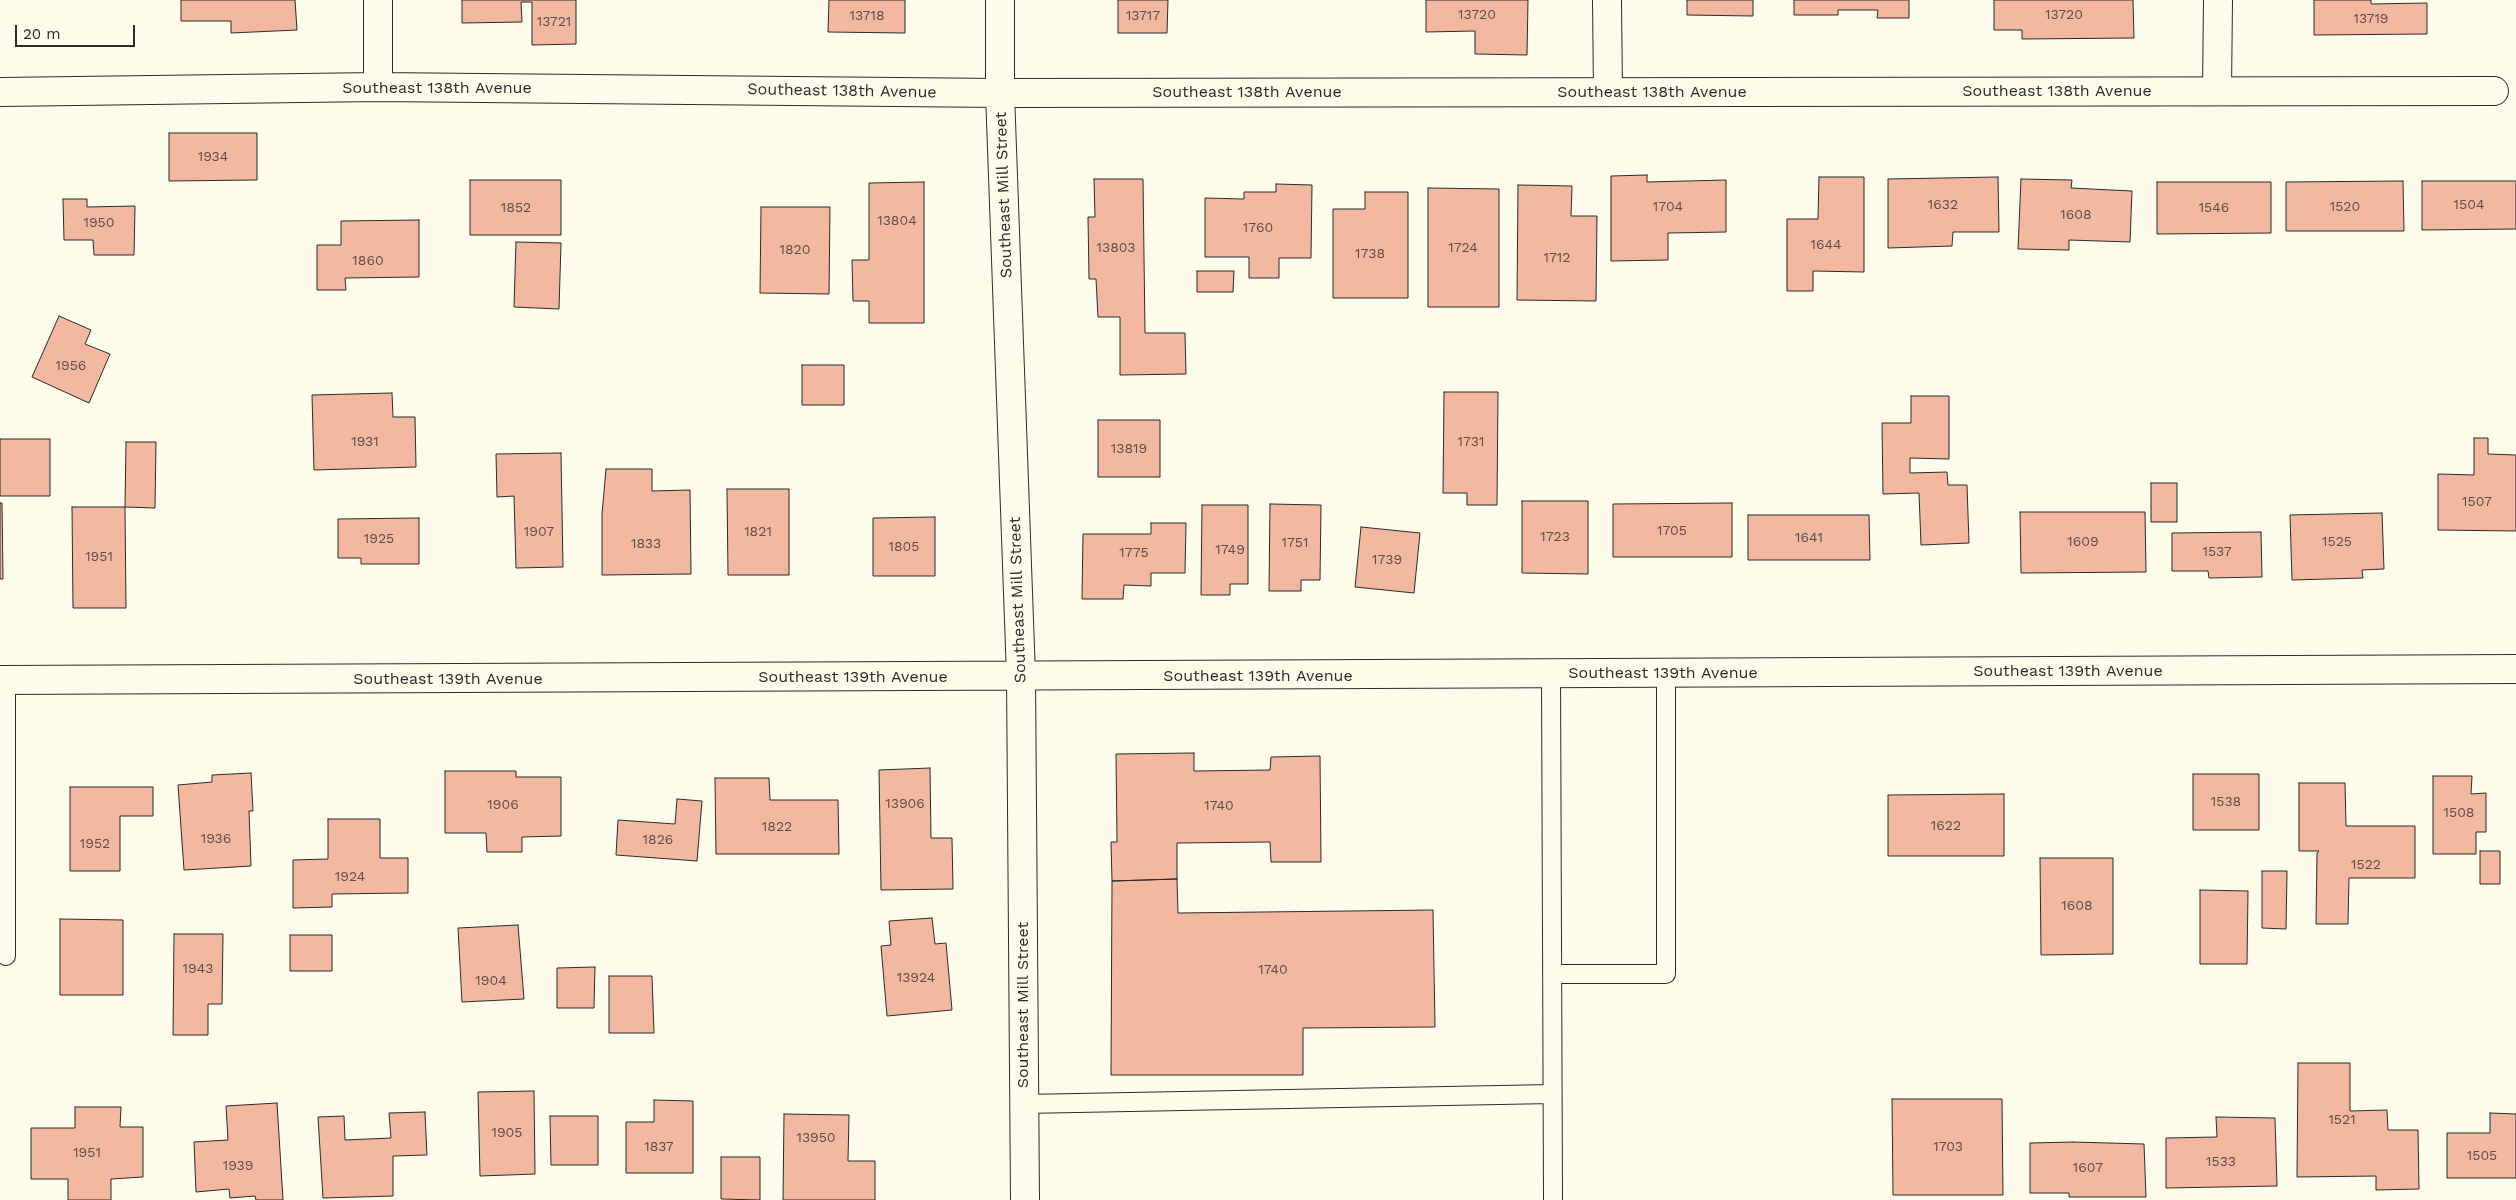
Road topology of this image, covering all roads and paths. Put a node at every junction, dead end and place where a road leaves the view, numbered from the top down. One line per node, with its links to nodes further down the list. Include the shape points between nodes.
1 (378, 0): 5 (street)
2 (1000, 0): 10 (street, Southeast Mill Street)
3 (1608, 0): 9 (street)
4 (2218, 0): 6 (street)
5 (378, 87): 8 (street, Southeast 138th Avenue); 10 (street, Southeast 138th Avenue)
6 (2217, 91): 7 (street, Southeast 138th Avenue); 9 (street, Southeast 138th Avenue)
7 (2494, 91)
8 (0, 92)
9 (1608, 92): 10 (street, Southeast 138th Avenue)
10 (1000, 93): 14 (street, Southeast Mill Street)
11 (2516, 669): 12 (street, Southeast 139th Avenue)
12 (1666, 673): 13 (street, Southeast 139th Avenue); 17 (lane, via 1666,974)
13 (1551, 674): 14 (street, Southeast 139th Avenue); 17 (lane)
14 (1021, 676): 15 (street, Southeast 139th Avenue); 19 (street, Southeast Mill Street)
15 (3, 680): 16 (lane)
16 (6, 956)
17 (1552, 974): 18 (lane)
18 (1552, 1094): 19 (lane); 21 (lane)
19 (1024, 1104): 20 (street, Southeast Mill Street)
20 (1025, 1200)
21 (1553, 1200)

